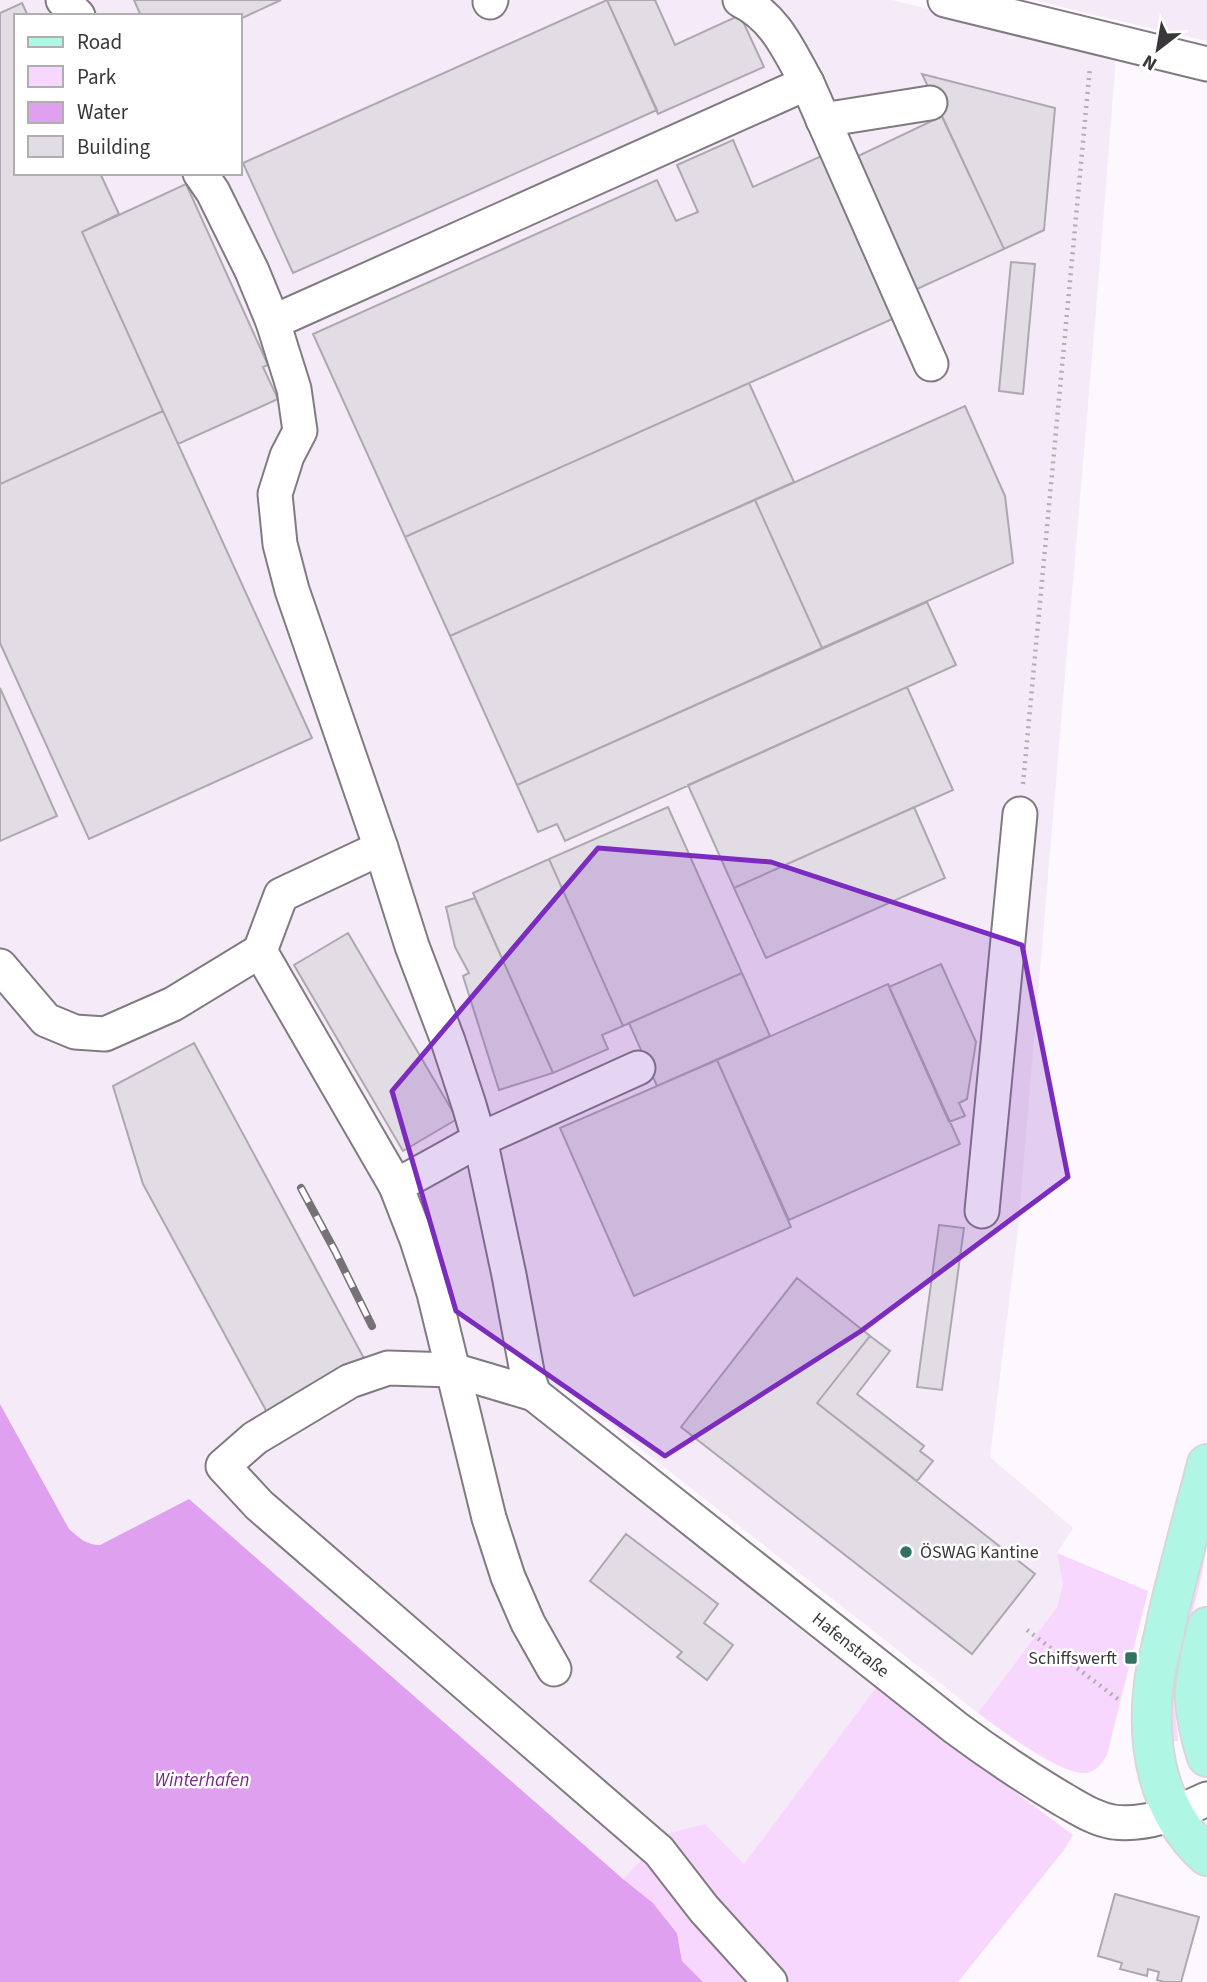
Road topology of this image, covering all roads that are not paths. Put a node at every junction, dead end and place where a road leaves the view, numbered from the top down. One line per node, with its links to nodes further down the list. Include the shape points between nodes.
1 (63, 0): 4 (street)
2 (740, 0): 6 (street, via 773,24)
3 (945, 0): 5 (street)
4 (76, 14)
5 (1207, 64)
6 (807, 83): 8 (street); 10 (street)
7 (930, 103): 8 (street)
8 (823, 120): 11 (street)
9 (201, 175): 10 (street, via 234,232)
10 (273, 322): 13 (street, via 295,389 300,431 275,494 280,544)
11 (931, 364)
12 (1020, 814): 19 (street)
13 (381, 848): 14 (street, via 281,895); 17 (street)
14 (260, 951): 15 (street, via 173,1004 105,1034 75,1032 46,1020); 18 (street)
15 (0, 966)
16 (638, 1068): 17 (street)
17 (479, 1140): 18 (street); 21 (street, via 527,1377)
18 (396, 1186): 20 (street, via 434,1293)
19 (982, 1211)
20 (453, 1370): 21 (street); 24 (street, via 508,1577); 28 (street, via 388,1368 350,1381 256,1438 223,1466 259,1505 659,1851)
21 (544, 1402): 26 (street, Hafenstraße, via 1012,1768 1105,1820 1148,1821)
22 (1207, 1464): 26 (main road, via 1152,1701 1151,1729 1165,1796)
23 (1207, 1627): 25 (main road, via 1195,1697)
24 (554, 1669)
25 (1207, 1757)
26 (1191, 1807): 27 (main road, via 1199,1849)
27 (1207, 1856)
28 (770, 1982)

